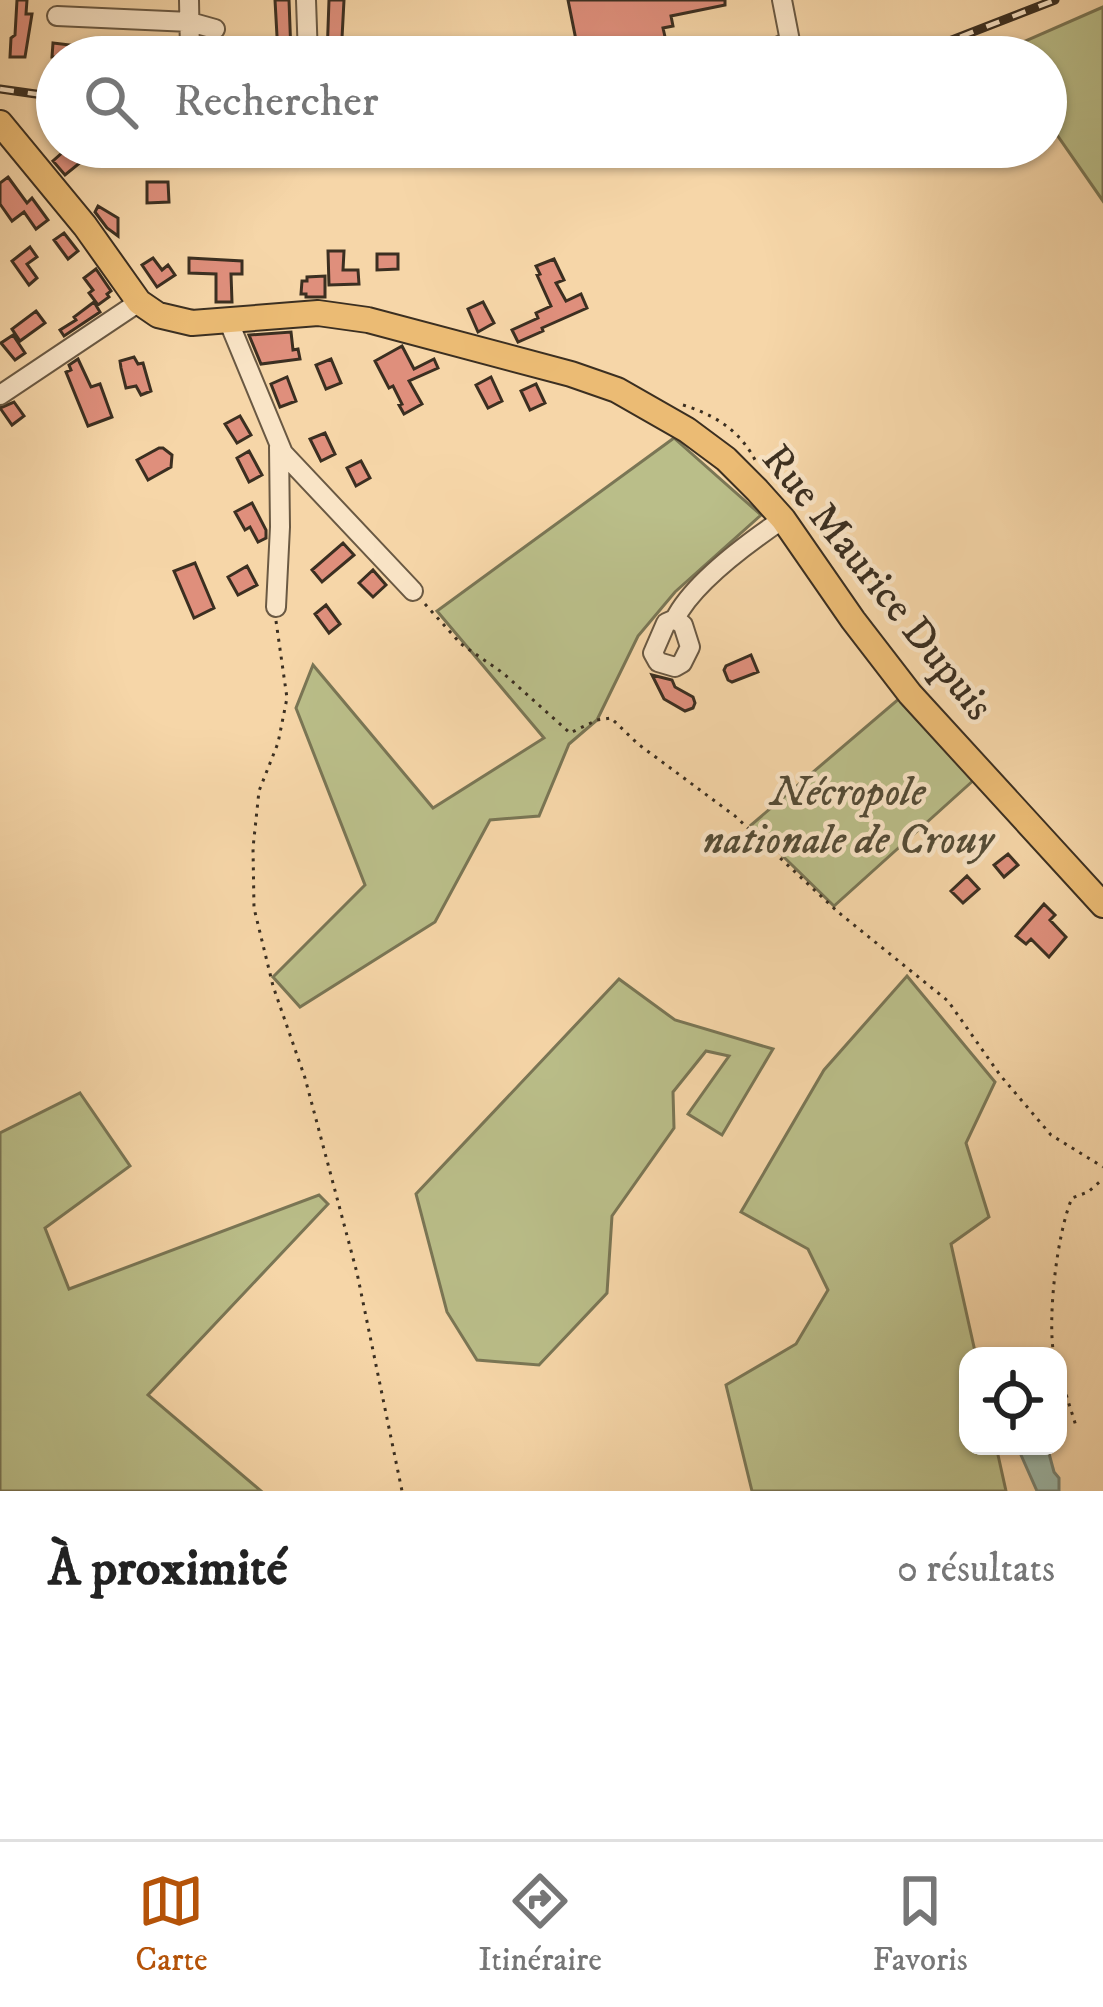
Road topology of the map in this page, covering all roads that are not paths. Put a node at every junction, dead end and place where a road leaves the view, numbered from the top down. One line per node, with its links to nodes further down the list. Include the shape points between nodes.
1 (189, 0): 5 (street)
2 (306, 0): 8 (street)
3 (782, 0): 9 (street)
4 (57, 16): 5 (street)
5 (190, 22): 6 (street); 7 (street)
6 (215, 28)
7 (190, 36)
8 (307, 36)
9 (789, 36)
10 (1, 127): 11 (main road)
11 (139, 302): 12 (main road, Rue Maurice Dupuis, via 183,322); 13 (street)
12 (228, 320): 14 (street); 15 (main road, Rue Maurice Dupuis, via 348,316 602,385 687,430)
13 (0, 395)
14 (279, 447): 16 (street); 17 (street)
15 (783, 519): 18 (street, via 745,545); 19 (main road, Rue Maurice Dupuis, via 910,694)
16 (413, 591)
17 (276, 607)
18 (675, 619)
19 (1103, 905)

